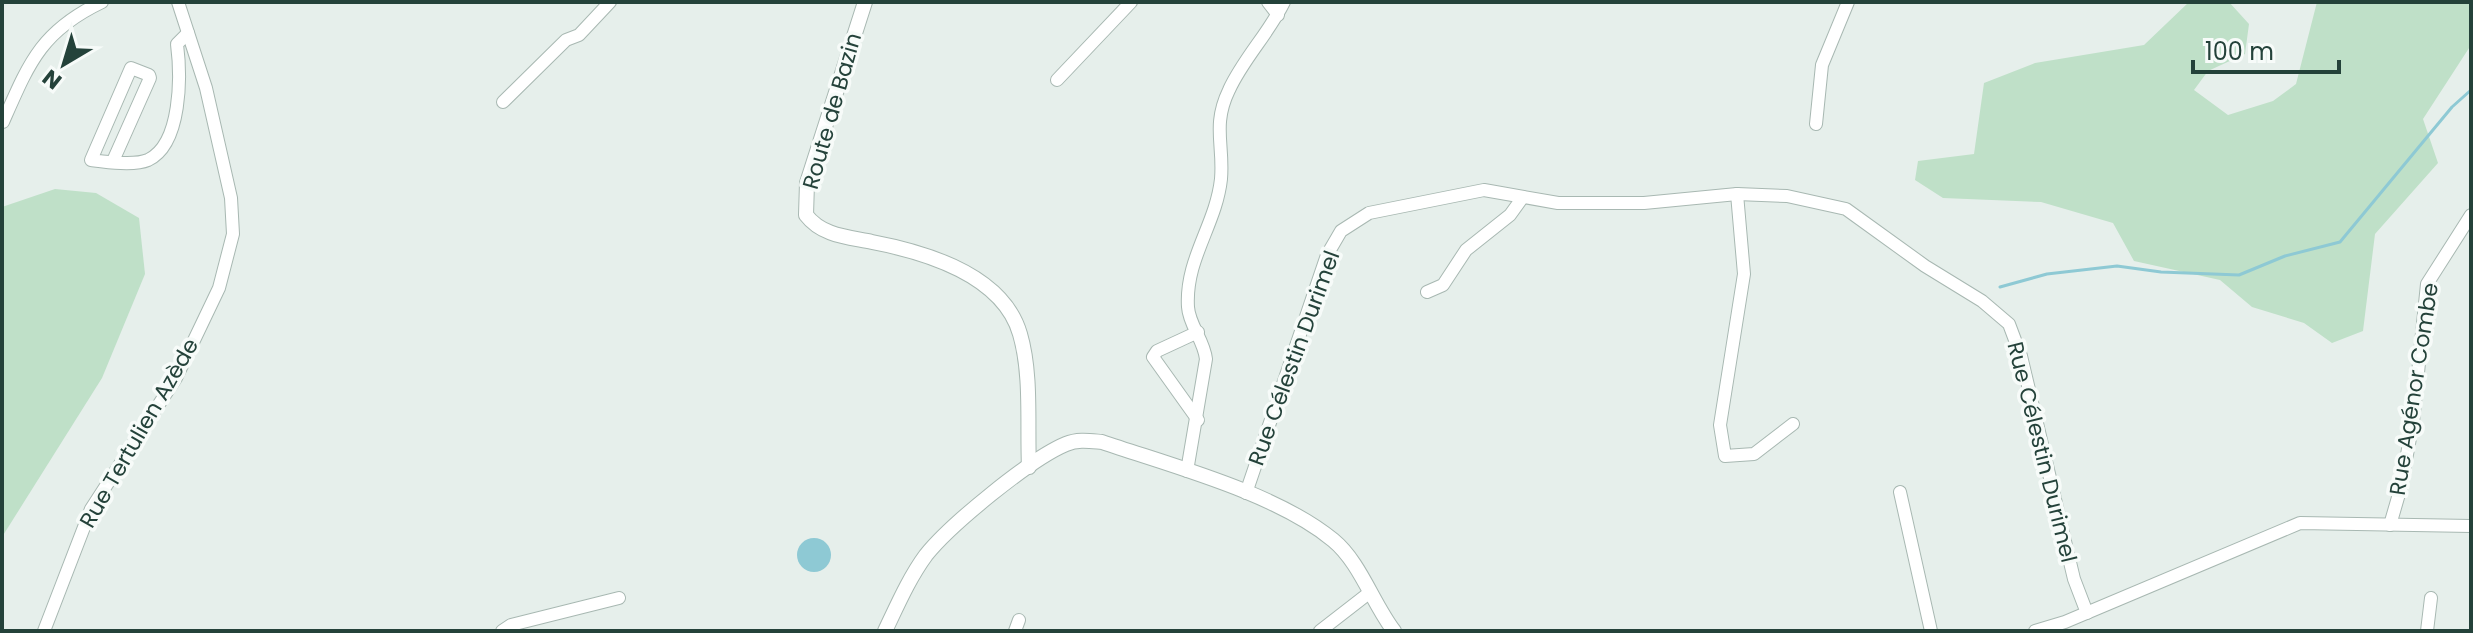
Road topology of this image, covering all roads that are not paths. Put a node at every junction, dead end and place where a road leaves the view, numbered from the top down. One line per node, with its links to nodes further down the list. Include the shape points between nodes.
1 (102, 2): 13 (street, via 44,40)
2 (178, 2): 10 (street, Rue Tertulien Azède)
3 (610, 2): 12 (street)
4 (865, 2): 23 (street, Route de Bazin, via 807,183 806,215 825,232 936,260 984,284 1001,300 1022,341)
5 (1131, 2): 11 (street)
6 (1268, 2): 9 (street)
7 (1284, 2): 9 (street)
8 (1848, 2): 14 (street, via 1822,65)
9 (1278, 15): 20 (street, via 1230,88 1218,117 1218,199 1188,279 1188,312)
10 (188, 33): 15 (street, via 177,44 176,116 167,139 144,162); 35 (street, Rue Tertulien Azède, via 231,198 233,234 219,288 176,378 91,509)
11 (1057, 80)
12 (503, 102)
13 (3, 122)
14 (1816, 124)
15 (113, 161): 15 (street, via 150,78 131,68 91,158)
16 (1737, 194): 17 (street, Rue Célestin Durimel, via 1644,203 1558,203); 22 (street, via 1744,274 1720,425 1725,456 1754,454); 34 (street, Rue Célestin Durimel, via 1787,196 1846,209 2009,324)
17 (1523, 197): 19 (street, via 1510,215 1466,250 1443,285); 28 (street, Rue Célestin Durimel, via 1484,190 1369,213 1341,231 1327,255)
18 (2471, 215): 29 (street, Rue Agénor Combe, via 2427,284 2413,422)
19 (1427, 292)
20 (1198, 332): 21 (street, via 1206,359); 21 (street, via 1153,357)
21 (1198, 420): 26 (street)
22 (1793, 424)
23 (1027, 441): 24 (street); 25 (street, Route de Bazin)
24 (1053, 451): 25 (street); 26 (street, via 1082,440 1102,442)
25 (1029, 467): 37 (street, via 926,555)
26 (1187, 471): 28 (street)
27 (1900, 492): 40 (street)
28 (1246, 493): 31 (street, via 1333,540)
29 (2390, 525): 30 (street); 34 (street, via 2300,523)
30 (2471, 526)
31 (1369, 593): 38 (street); 39 (street)
32 (619, 598): 36 (street)
33 (2431, 598): 42 (street)
34 (2087, 613): 41 (street)
35 (44, 631)
36 (502, 631)
37 (885, 631)
38 (1320, 631)
39 (1394, 631)
40 (1931, 631)
41 (2035, 631)
42 (2427, 631)

